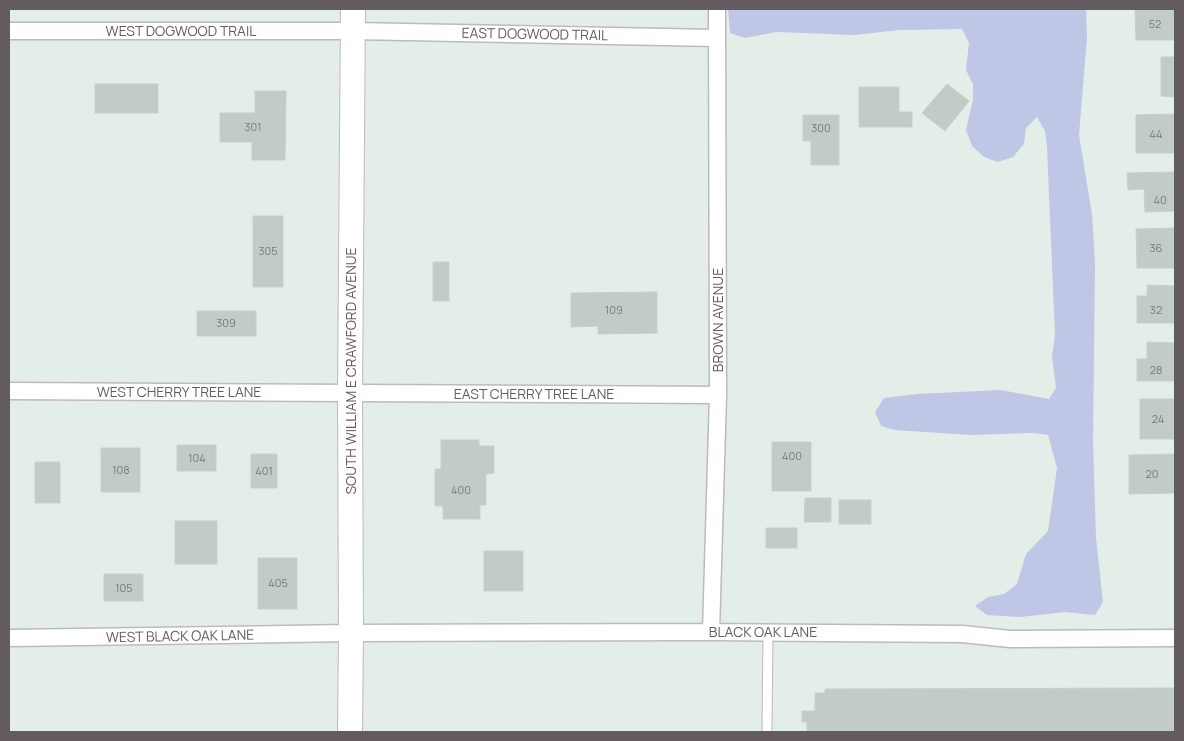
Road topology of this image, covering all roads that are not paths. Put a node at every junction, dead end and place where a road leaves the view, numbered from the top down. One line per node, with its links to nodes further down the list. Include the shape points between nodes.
1 (717, 9): 4 (street, BROWN AVENUE)
2 (353, 20): 3 (street, WEST DOGWOOD TRAIL); 4 (street, EAST DOGWOOD TRAIL); 6 (main road, SOUTH WILLIAM E CRAWFORD AVENUE)
3 (9, 31)
4 (717, 38): 7 (street, BROWN AVENUE)
5 (9, 391): 6 (street, WEST CHERRY TREE LANE)
6 (350, 393): 7 (street, EAST CHERRY TREE LANE); 10 (main road, SOUTH WILLIAM E CRAWFORD AVENUE)
7 (718, 395): 8 (street, BROWN AVENUE)
8 (711, 632): 9 (street, BLACK OAK LANE); 10 (street, BLACK OAK LANE)
9 (768, 632): 12 (street, BLACK OAK LANE, via 962,634 1010,639); 14 (lane)
10 (351, 633): 11 (street, WEST BLACK OAK LANE); 13 (main road, SOUTH WILLIAM E CRAWFORD AVENUE)
11 (9, 638)
12 (1175, 638)
13 (350, 732)
14 (767, 732)

